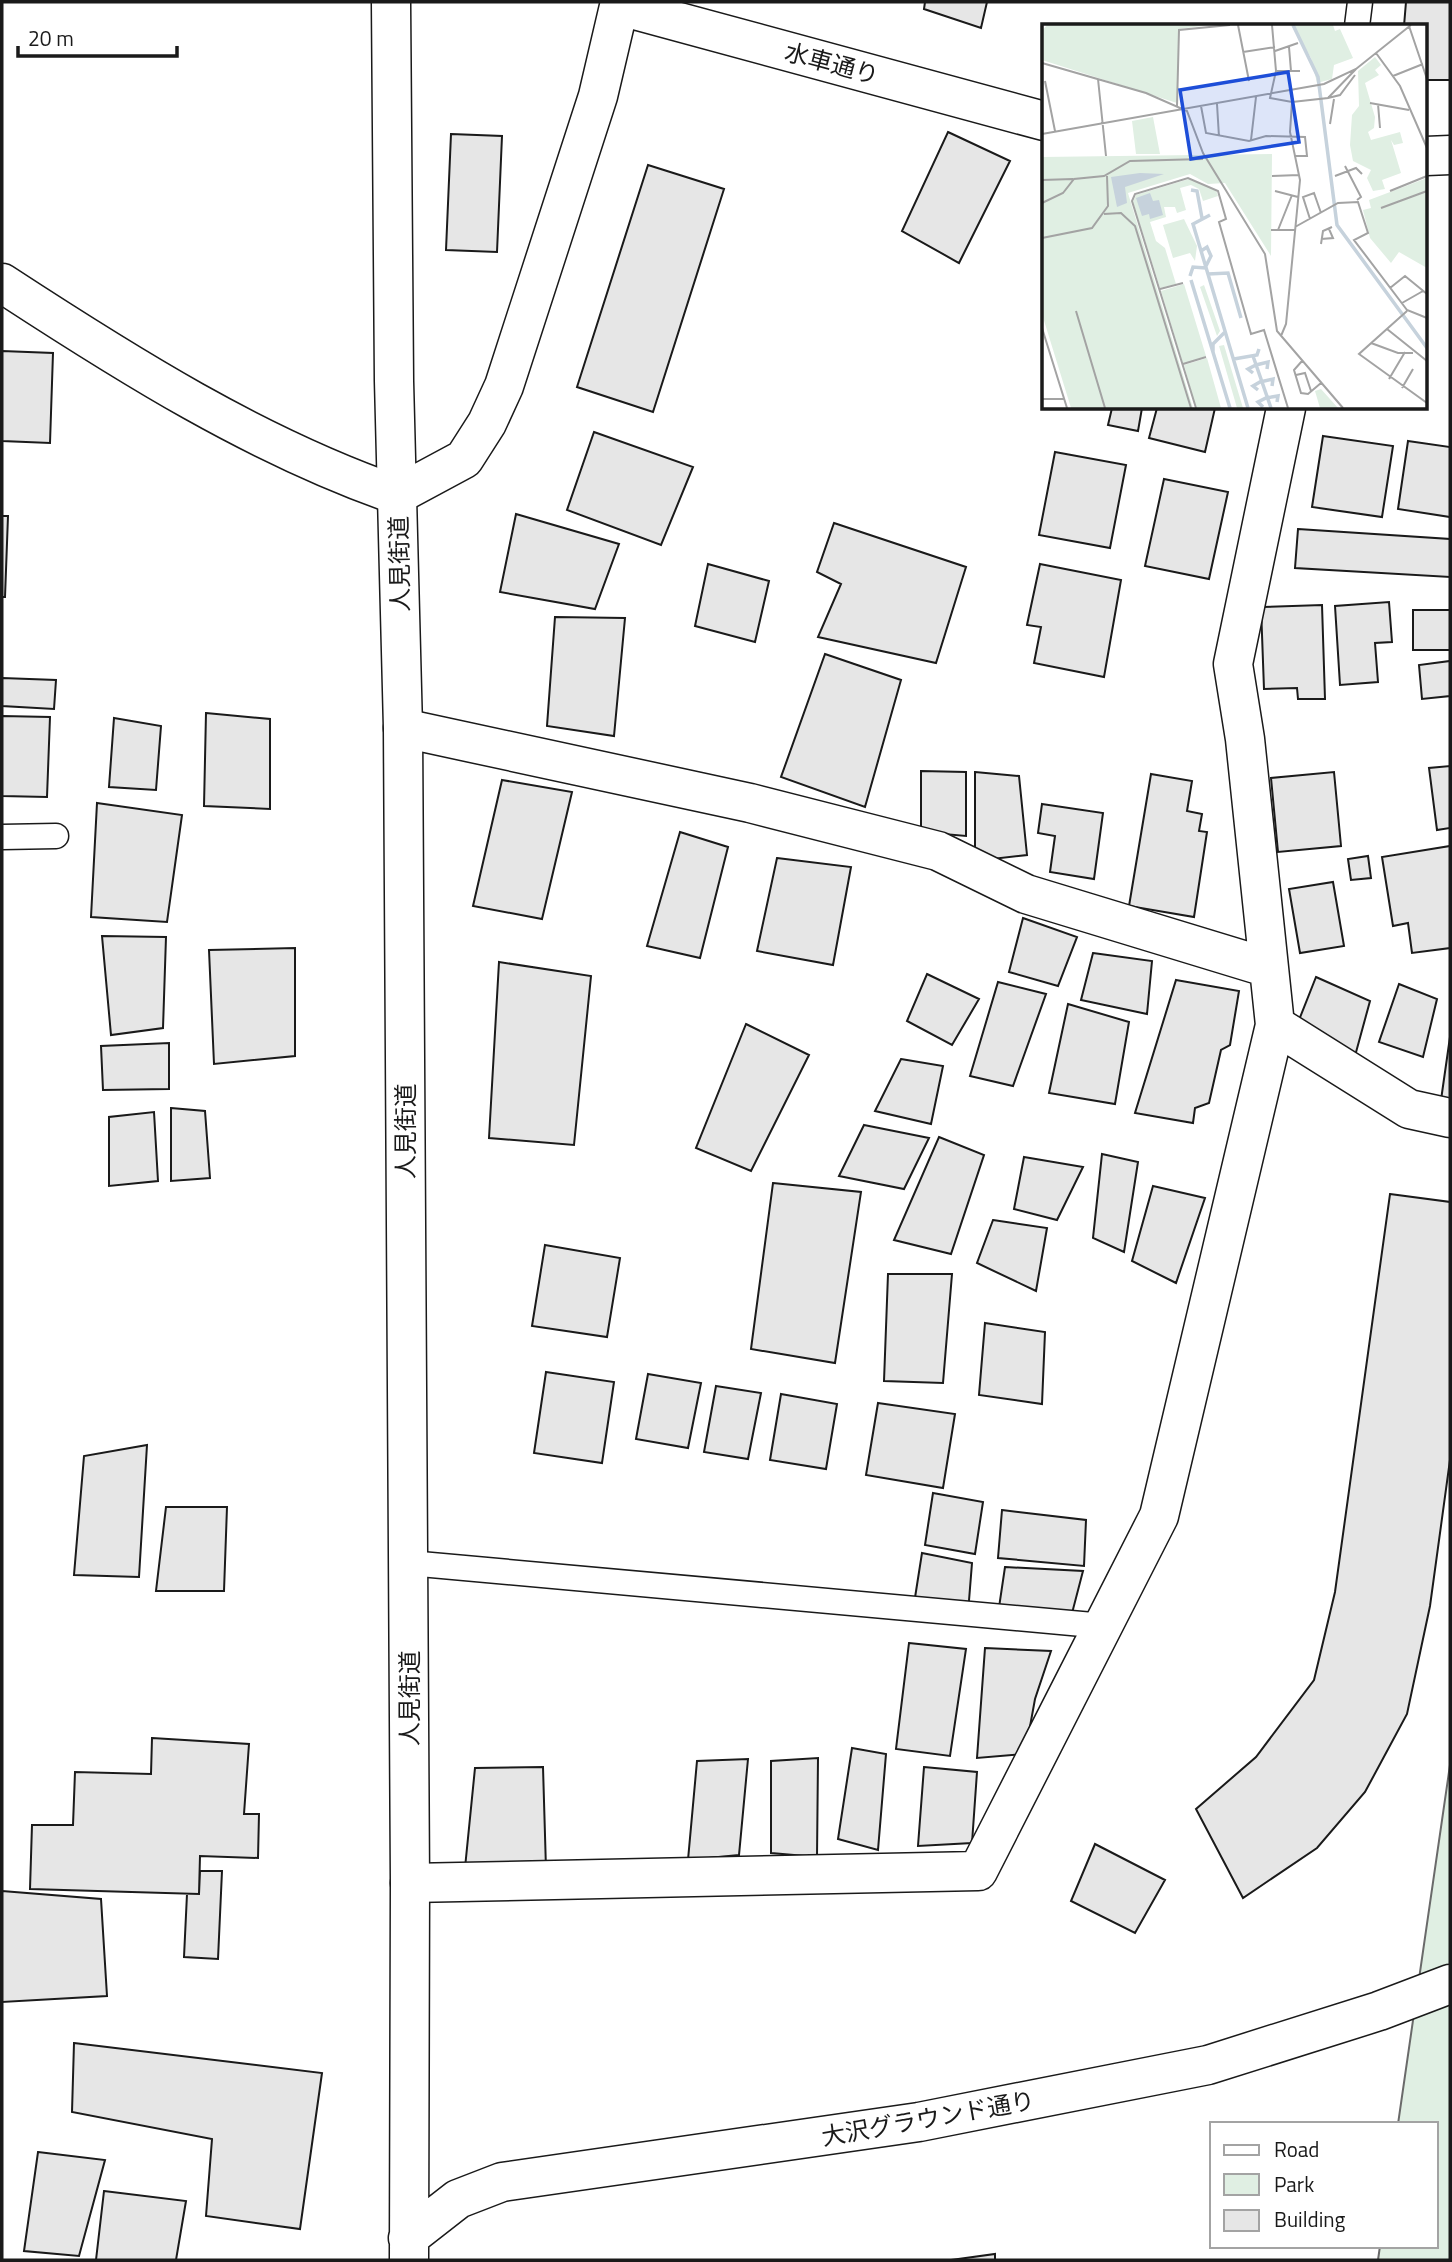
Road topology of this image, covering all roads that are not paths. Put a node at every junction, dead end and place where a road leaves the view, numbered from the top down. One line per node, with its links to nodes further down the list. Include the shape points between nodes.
1 (391, 2): 10 (street, 人見街道)
2 (1360, 2): 4 (lane)
3 (620, 4): 5 (street, 水車通り); 10 (street, via 598,96 498,398 464,459)
4 (1357, 24)
5 (1042, 120)
6 (1450, 155): 7 (street)
7 (1428, 156)
8 (2, 283): 10 (street, via 133,368 338,474)
9 (1286, 410): 14 (street, via 1233,664)
10 (397, 495): 11 (street, 人見街道)
11 (403, 728): 14 (street, via 750,803 938,851 1026,894); 17 (street, 人見街道)
12 (55, 836): 13 (lane)
13 (2, 837)
14 (1269, 968): 15 (street)
15 (1275, 1025): 16 (street, via 1409,1109); 18 (street, via 1159,1516)
16 (1450, 1118)
17 (409, 1563): 18 (lane); 19 (street, 人見街道)
18 (1104, 1626): 19 (street, via 978,1871)
19 (410, 1883): 21 (street, 人見街道)
20 (1450, 1984): 21 (street, 大沢グラウンド通り, via 1208,2066 919,2122 502,2182 458,2199)
21 (405, 2253)

